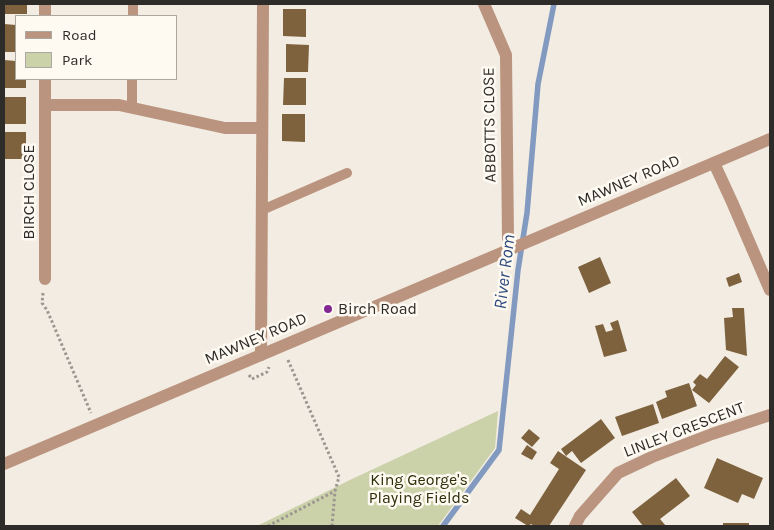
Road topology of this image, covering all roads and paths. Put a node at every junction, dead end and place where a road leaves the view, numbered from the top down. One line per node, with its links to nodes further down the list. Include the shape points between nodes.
1 (263, 4): 7 (street)
2 (484, 4): 12 (street, ABBOTTS CLOSE, via 506,55 508,238)
3 (45, 80): 5 (street, BIRCH CLOSE)
4 (132, 80): 6 (lane)
5 (45, 105): 6 (street, via 119,105); 13 (street, BIRCH CLOSE)
6 (132, 108): 7 (street, via 225,128)
7 (262, 128): 11 (street)
8 (770, 139): 9 (street, MAWNEY ROAD)
9 (714, 164): 12 (street, MAWNEY ROAD); 14 (street)
10 (347, 173): 11 (lane)
11 (262, 210): 15 (street)
12 (515, 248): 15 (street, MAWNEY ROAD)
13 (45, 279): 20 (path, via 42,303)
14 (770, 290)
15 (261, 355): 20 (street, MAWNEY ROAD)
16 (287, 357): 22 (path, via 339,477)
17 (270, 365): 18 (path, via 267,372 252,379)
18 (249, 374)
19 (770, 414): 25 (street, LINLEY CRESCENT, via 703,437 618,473)
20 (96, 425): 21 (street, MAWNEY ROAD)
21 (4, 464)
22 (335, 492): 23 (path); 24 (path)
23 (268, 526)
24 (332, 526)
25 (574, 526)

